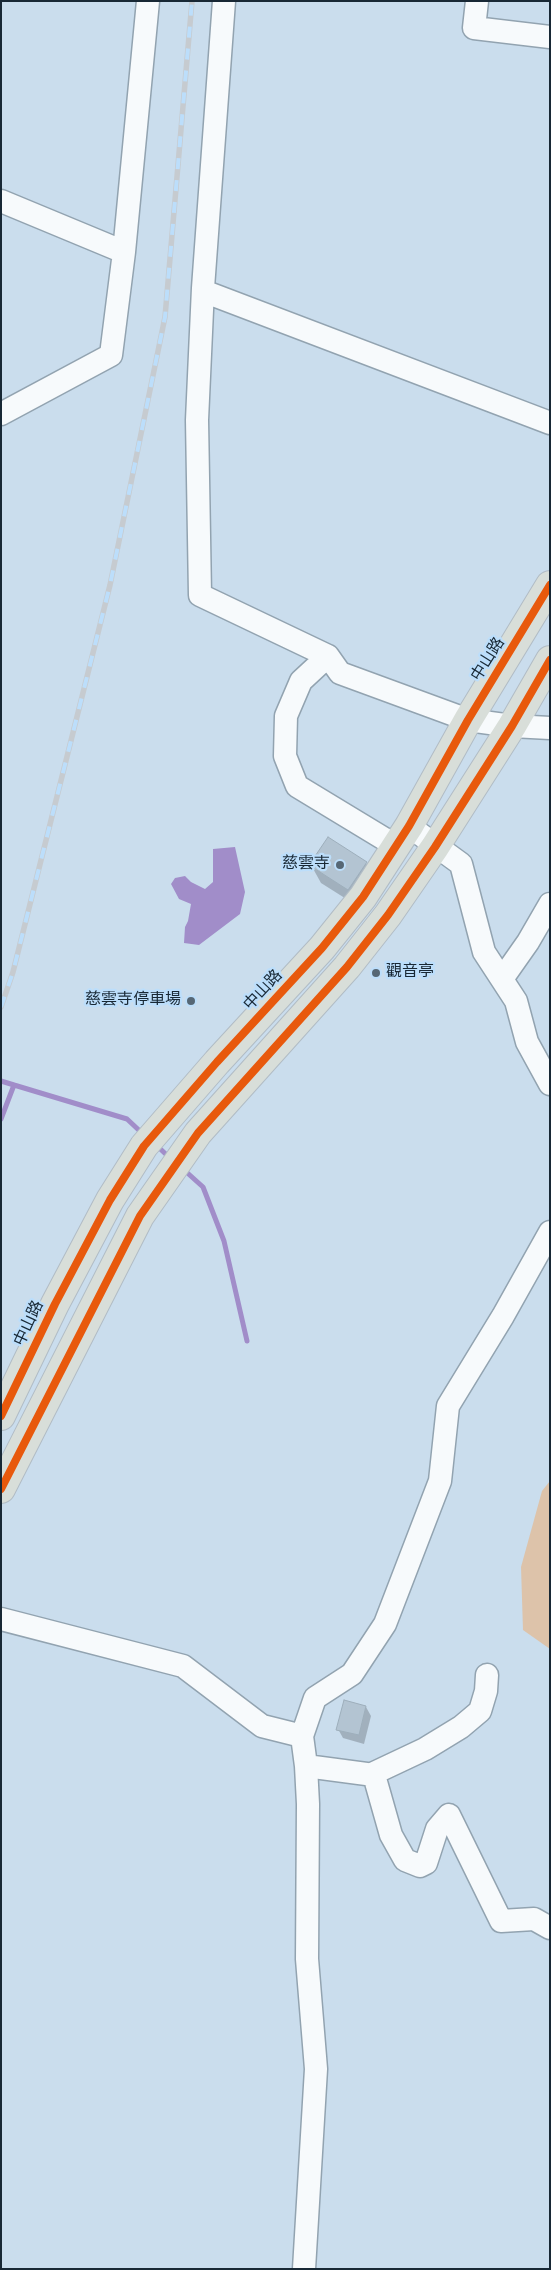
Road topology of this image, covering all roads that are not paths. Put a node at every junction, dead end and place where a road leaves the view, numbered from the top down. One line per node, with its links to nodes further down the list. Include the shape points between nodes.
1 (148, 1): 6 (lane)
2 (224, 1): 7 (lane)
3 (477, 1): 4 (lane, via 474,28)
4 (550, 37)
5 (1, 201): 6 (lane)
6 (124, 252): 8 (lane, via 111,354)
7 (203, 291): 9 (lane); 11 (lane, via 197,420 200,595)
8 (1, 414)
9 (550, 423)
10 (550, 585): 13 (main road, 中山路)
11 (328, 656): 13 (lane, via 340,673); 16 (lane, via 301,681 286,716 285,756 297,786)
12 (550, 660): 14 (main road)
13 (468, 720): 14 (lane); 16 (main road, 中山路)
14 (512, 726): 15 (lane); 17 (main road)
15 (550, 728)
16 (403, 836): 17 (lane); 19 (main road, 中山路, via 363,897)
17 (435, 847): 20 (main road, via 388,916); 21 (lane, via 461,864 484,952)
18 (550, 904): 21 (lane)
19 (322, 948): 20 (main road); 24 (main road, 中山路, via 144,1146 110,1200)
20 (347, 967): 25 (main road, via 198,1133 140,1216)
21 (502, 979): 22 (lane, via 516,1001 527,1042)
22 (550, 1084)
23 (550, 1232): 28 (lane, via 448,1406 440,1481 385,1624 352,1674 315,1698)
24 (1, 1416)
25 (1, 1489)
26 (1, 1619): 28 (lane, via 183,1666 262,1726)
27 (487, 1675): 30 (lane, via 480,1711 468,1722 425,1749)
28 (302, 1736): 29 (lane)
29 (306, 1766): 30 (lane); 32 (lane, via 307,1959 316,2069)
30 (372, 1774): 31 (lane, via 391,1835 405,1860 420,1866 426,1863 437,1829 449,1815 501,1921 534,1919)
31 (550, 1928)
32 (304, 2269)

